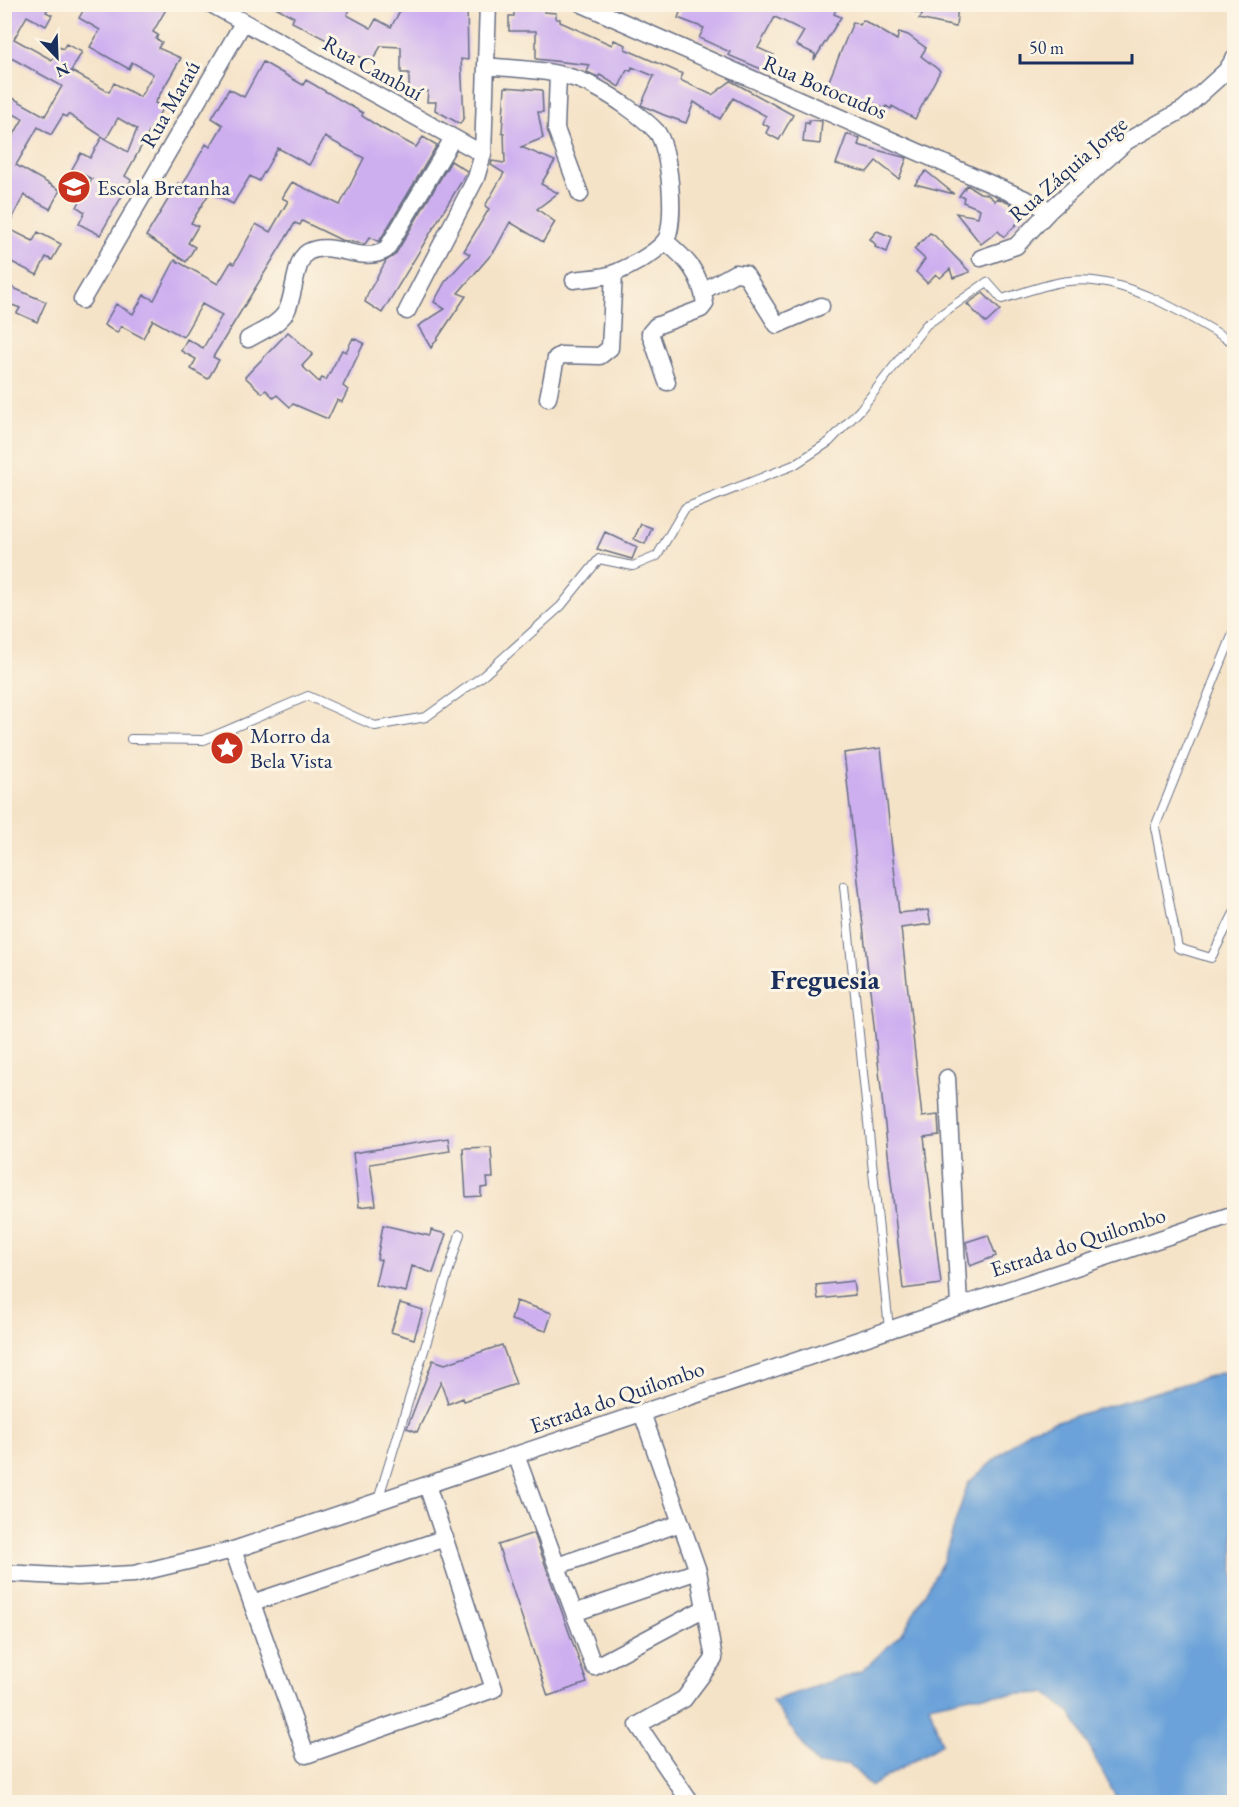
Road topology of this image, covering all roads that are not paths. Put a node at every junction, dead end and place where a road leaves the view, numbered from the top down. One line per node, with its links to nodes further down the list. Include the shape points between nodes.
1 (211, 4): 4 (street, Rua Cambuí)
2 (488, 4): 6 (street)
3 (582, 4): 11 (street, Rua Botocudos)
4 (243, 23): 8 (street, Rua Cambuí); 17 (street, Rua Maraú)
5 (1234, 59): 11 (street, Rua Záquia Jorge, via 1185,109 1127,141)
6 (486, 66): 7 (street); 9 (street)
7 (558, 74): 10 (street, via 556,129); 12 (street, via 598,88 657,132 664,143 672,214)
8 (453, 138): 9 (street, Rua Cambuí); 20 (street, via 386,250 372,255 326,249 309,252 302,258 285,314)
9 (483, 154): 19 (street, via 476,178)
10 (580, 194)
11 (1050, 210): 13 (street, Rua Záquia Jorge, via 1016,246)
12 (665, 241): 14 (street); 16 (street, via 688,260)
13 (981, 258)
14 (614, 273): 15 (street); 23 (street, via 610,348 600,356 556,358)
15 (574, 280)
16 (703, 291): 18 (street, via 735,273 745,274 777,325); 22 (street, via 705,304 701,309 656,326 650,333)
17 (82, 300)
18 (822, 306)
19 (407, 311)
20 (248, 339)
21 (1234, 343): 25 (lane, via 1152,297 1113,285 1069,280 1002,299 987,282 926,325 830,442 795,465 685,508 657,556 633,566 599,559 561,606 484,675 426,717 375,726 308,696 204,740)
22 (667, 382)
23 (548, 398)
24 (1234, 631): 27 (lane, via 1155,827 1178,948 1211,958)
25 (131, 739)
26 (844, 886): 32 (lane)
27 (1234, 913)
28 (947, 1078): 31 (street)
29 (1234, 1214): 31 (street, Estrada do Quilombo)
30 (460, 1234): 36 (lane)
31 (959, 1305): 32 (street, Estrada do Quilombo)
32 (889, 1329): 33 (street, Estrada do Quilombo)
33 (642, 1413): 34 (street, Estrada do Quilombo); 37 (street)
34 (516, 1455): 35 (street, Estrada do Quilombo); 40 (street)
35 (427, 1485): 36 (street, Estrada do Quilombo); 38 (street)
36 (377, 1501): 39 (street, Estrada do Quilombo)
37 (681, 1523): 40 (street); 41 (street)
38 (445, 1538): 43 (street); 43 (street, via 494,1689 306,1755)
39 (233, 1550): 42 (street, Estrada do Quilombo, via 134,1574 77,1577); 43 (street)
40 (557, 1566): 45 (street)
41 (698, 1571): 44 (street); 45 (street)
42 (4, 1573)
43 (252, 1603)
44 (705, 1608): 45 (street, via 594,1667); 46 (street, via 714,1659 684,1699 638,1725)
45 (574, 1613)
46 (690, 1803)

